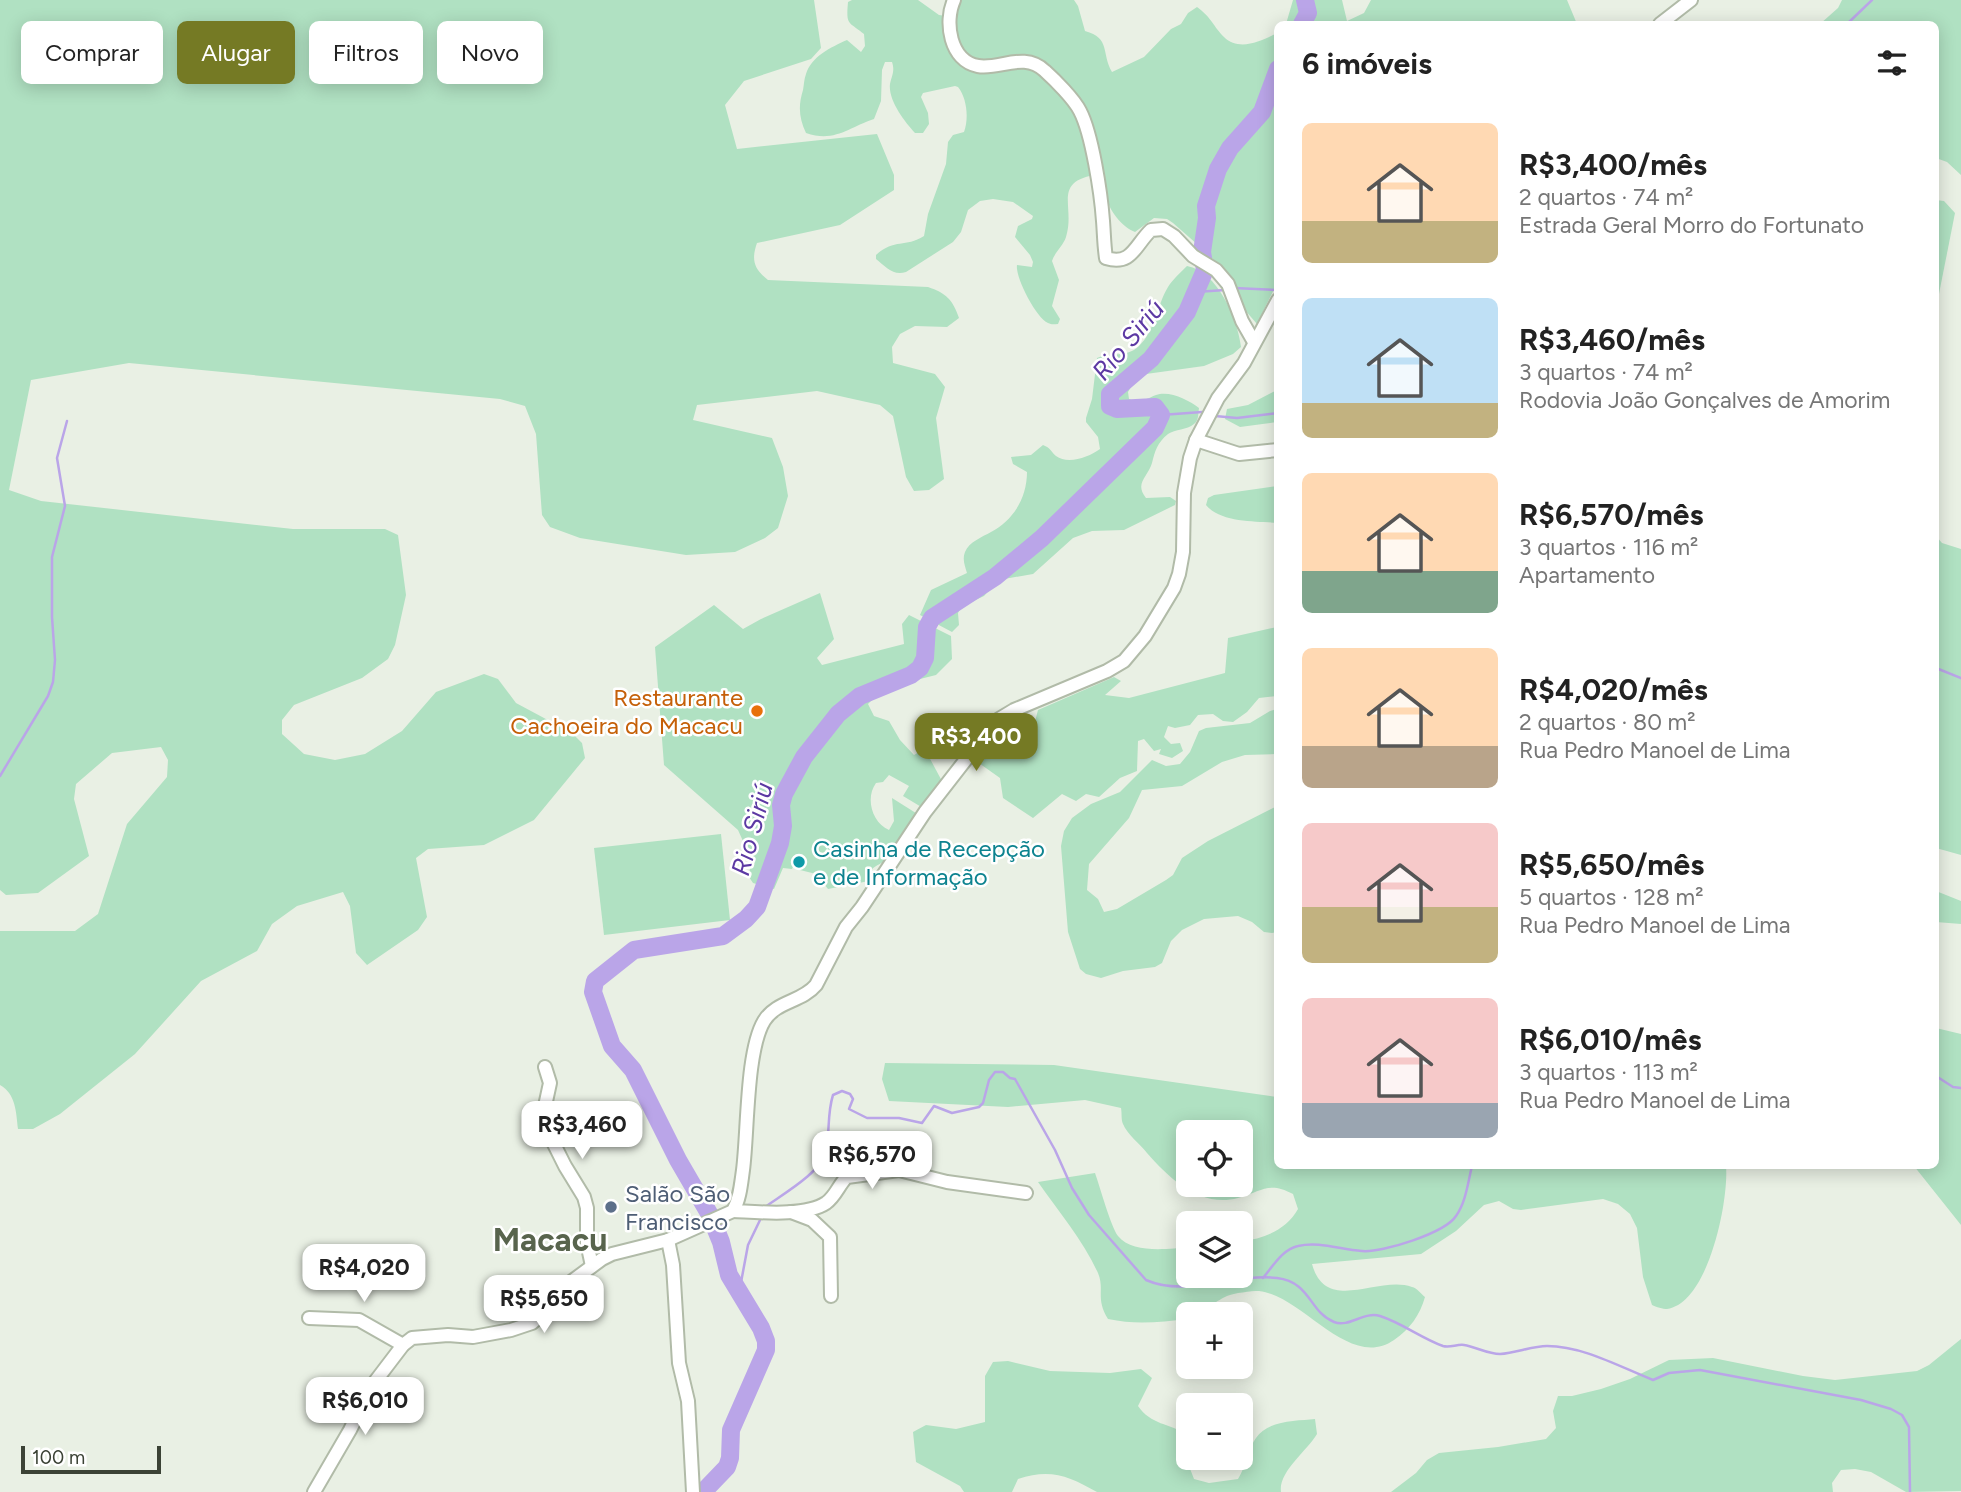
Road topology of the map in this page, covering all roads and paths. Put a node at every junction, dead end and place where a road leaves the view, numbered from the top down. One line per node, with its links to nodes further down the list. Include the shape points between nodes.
1 (954, 0): 5 (street, via 951,43 966,60 981,66 1036,64 1082,114 1107,258 1125,260 1151,230 1163,229 1228,284)
2 (1691, 0): 3 (street)
3 (1665, 21)
4 (1274, 307): 5 (street)
5 (1254, 342): 6 (street)
6 (1196, 440): 7 (street, via 1240,454); 10 (street, via 1184,493 1179,574 1138,646 1107,671 999,719 892,860 846,927 811,992 773,1009 765,1018 755,1048 743,1171)
7 (1274, 450)
8 (545, 1067): 13 (street, via 551,1083 545,1118 584,1197)
9 (1026, 1193): 11 (street, via 889,1170 847,1177 825,1204)
10 (733, 1211): 11 (street); 12 (street)
11 (791, 1212): 14 (street, via 813,1220 830,1237)
12 (668, 1240): 13 (street, via 612,1254); 17 (street, via 679,1363 688,1401)
13 (592, 1266): 16 (street, via 564,1287 532,1323 473,1337 412,1338)
14 (831, 1296)
15 (309, 1318): 16 (street, via 359,1320)
16 (403, 1345): 18 (street, via 371,1387)
17 (692, 1486)
18 (314, 1492)

